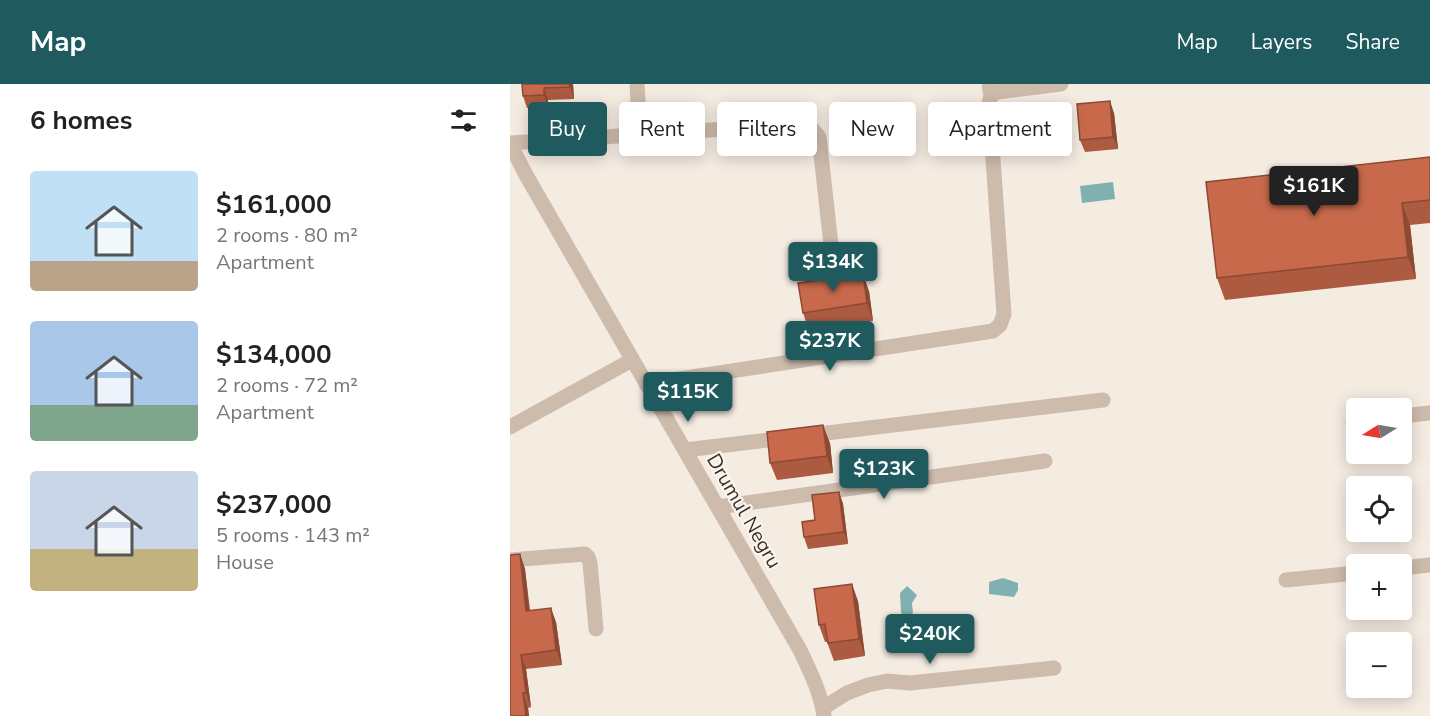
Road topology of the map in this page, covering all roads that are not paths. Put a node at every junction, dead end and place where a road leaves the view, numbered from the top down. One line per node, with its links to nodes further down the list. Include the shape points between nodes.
1 (637, 84): 4 (street)
2 (1061, 84): 3 (street)
3 (990, 90): 10 (street, via 1004,314 1000,325 993,330)
4 (638, 102)
5 (705, 131): 8 (street, via 802,124 812,129 821,147)
6 (619, 136): 7 (street)
7 (510, 143): 9 (street, Drumul Negru)
8 (835, 281)
9 (632, 360): 10 (street, Drumul Negru); 14 (street)
10 (646, 384): 15 (street, Drumul Negru)
11 (1103, 400): 15 (street)
12 (1430, 413): 13 (street)
13 (1412, 415)
14 (510, 427)
15 (685, 450): 17 (street, Drumul Negru)
16 (1046, 461): 17 (street)
17 (718, 507): 25 (street, Drumul Negru, via 800,650)
18 (510, 560): 23 (street, via 588,556)
19 (1430, 565): 20 (street)
20 (1412, 567)
21 (1346, 574): 22 (street)
22 (1286, 580)
23 (596, 629)
24 (1054, 668): 25 (street, via 910,683 887,681 847,693)
25 (823, 712)

